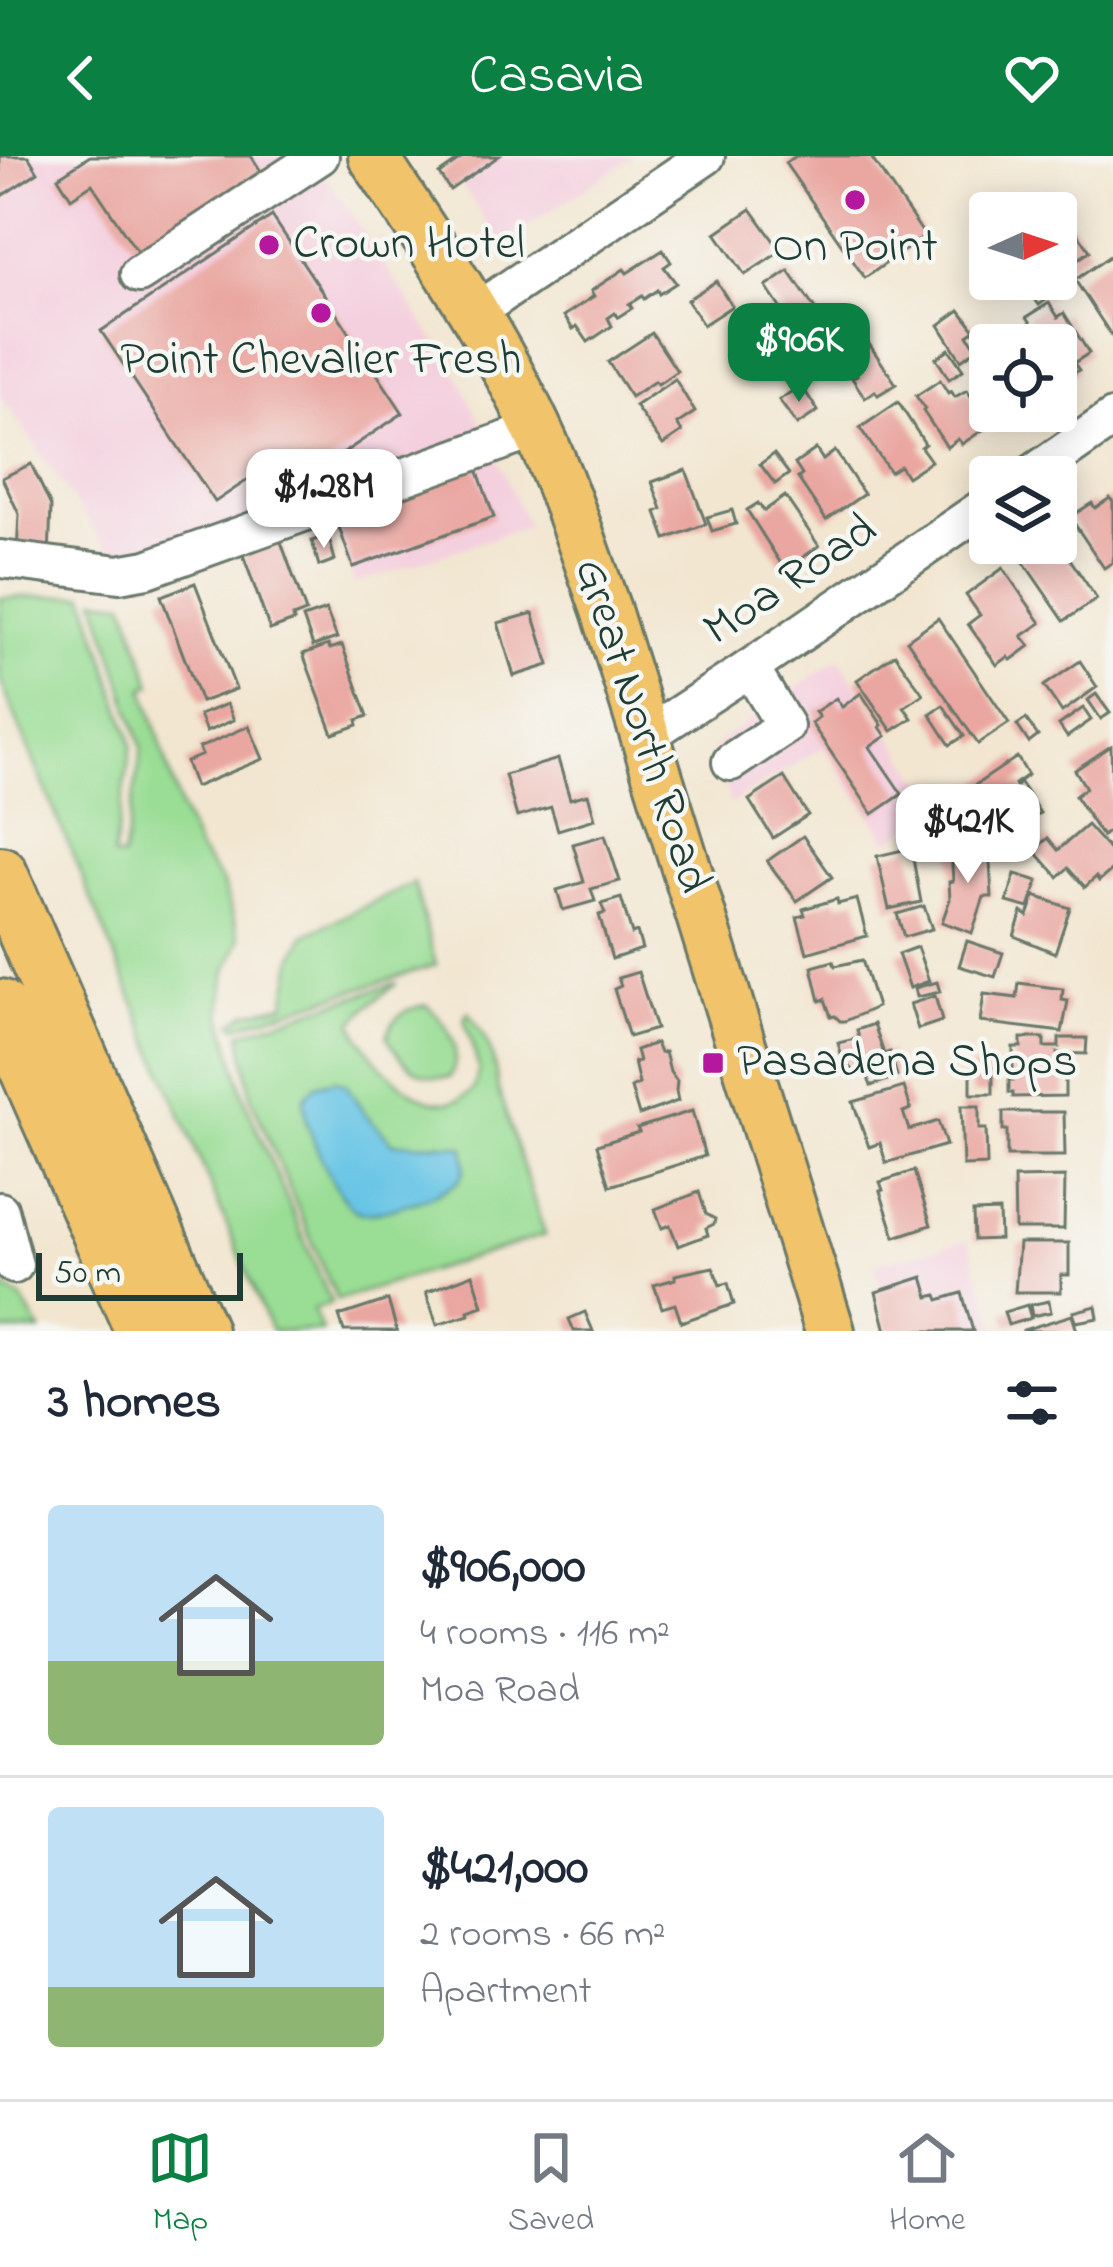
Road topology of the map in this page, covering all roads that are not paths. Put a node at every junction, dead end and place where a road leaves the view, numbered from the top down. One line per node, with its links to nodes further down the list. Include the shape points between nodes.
1 (320, 156): 4 (street)
2 (373, 156): 5 (main road, Great North Road)
3 (706, 156): 5 (street)
4 (139, 274)
5 (475, 313): 7 (main road, Great North Road)
6 (1113, 418): 8 (street)
7 (537, 429): 10 (street, via 147,569 119,574); 12 (main road, Great North Road)
8 (1058, 456)
9 (969, 517): 11 (street, Moa Road)
10 (0, 560)
11 (750, 668): 12 (street, Moa Road); 13 (street, via 785,726)
12 (646, 736): 20 (main road, Great North Road)
13 (731, 762)
14 (0, 874): 19 (highway)
15 (0, 1007): 18 (highway)
16 (0, 1210): 17 (street)
17 (14, 1264)
18 (142, 1331)
19 (199, 1331)
20 (830, 1331)

